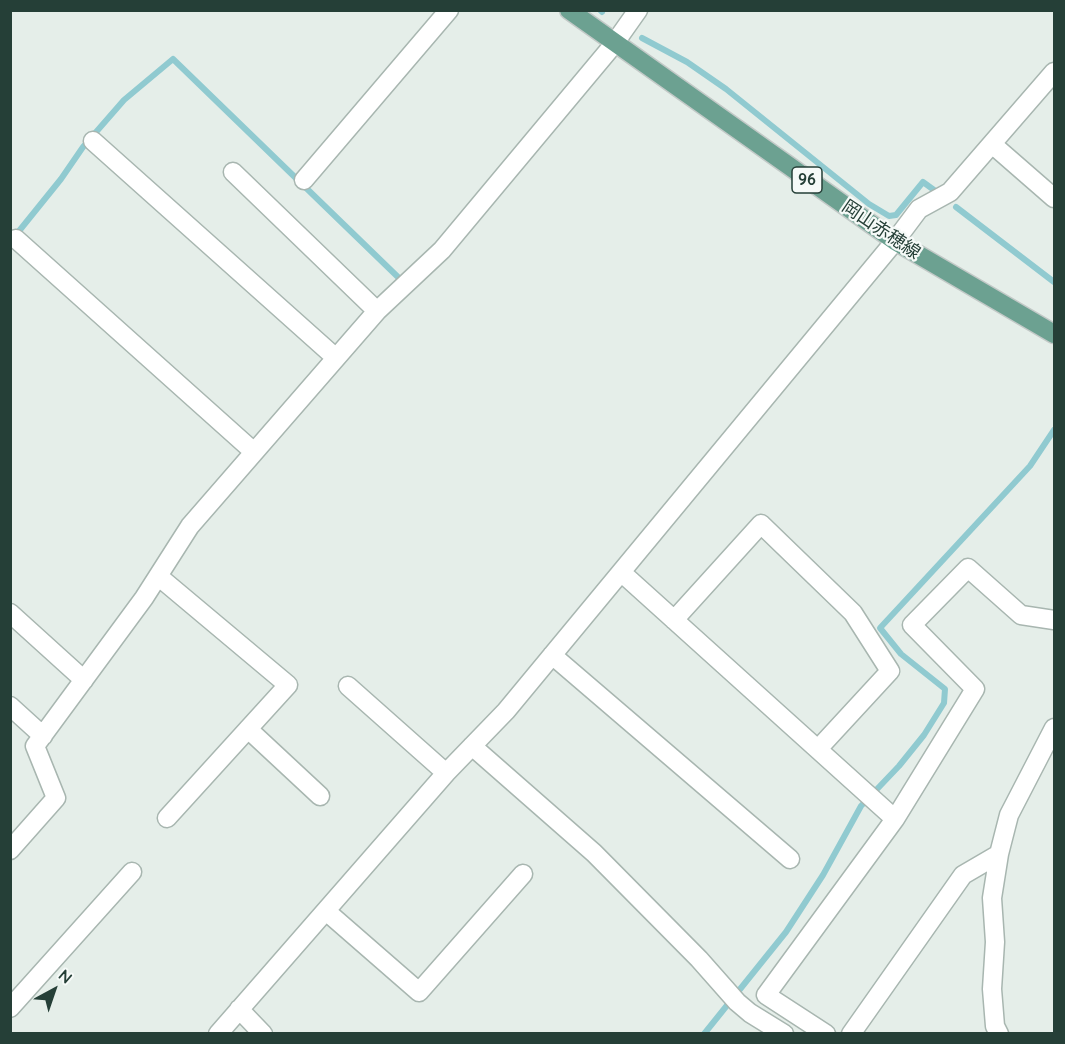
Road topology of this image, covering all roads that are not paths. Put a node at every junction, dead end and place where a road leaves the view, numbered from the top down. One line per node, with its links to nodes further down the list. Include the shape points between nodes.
1 (449, 10): 9 (street)
2 (569, 10): 4 (main road, 岡山赤穂線 / 96)
3 (638, 10): 4 (street)
4 (614, 44): 12 (main road, 岡山赤穂線 / 96); 13 (street, via 442,250)
5 (1054, 72): 7 (street)
6 (93, 141): 15 (street)
7 (992, 144): 10 (street); 12 (street, via 950,192 919,209)
8 (233, 172): 13 (street)
9 (304, 180)
10 (1054, 198)
11 (16, 239): 16 (street)
12 (895, 241): 14 (main road, 岡山赤穂線 / 96); 17 (street)
13 (377, 311): 15 (street)
14 (1054, 334)
15 (336, 358): 16 (street)
16 (254, 452): 18 (street, via 190,526)
17 (621, 572): 20 (street); 22 (street)
18 (158, 576): 23 (street); 27 (street, via 288,685)
19 (10, 613): 23 (street)
20 (674, 620): 30 (street); 30 (street, via 761,524 853,613 890,671)
21 (1054, 620): 34 (street, via 1021,615 968,568 912,625 975,689)
22 (552, 655): 29 (street); 37 (street)
23 (84, 680): 28 (street)
24 (348, 686): 31 (street)
25 (10, 706): 28 (street)
26 (1054, 728): 36 (street, via 1009,815)
27 (248, 729): 32 (street); 33 (street)
28 (43, 736): 35 (street, via 35,747 56,798)
29 (472, 746): 31 (street); 45 (street, via 594,853 750,1013)
30 (818, 749): 34 (street)
31 (446, 773): 40 (street)
32 (320, 796)
33 (167, 818)
34 (895, 819): 46 (street, via 766,995)
35 (11, 848)
36 (999, 854): 47 (street, via 963,875); 48 (street, via 992,898 992,989)
37 (790, 859)
38 (132, 872): 41 (street)
39 (523, 874): 40 (street, via 418,992)
40 (326, 911): 42 (street)
41 (10, 1008)
42 (239, 1009): 43 (street); 44 (street)
43 (218, 1034)
44 (263, 1034)
45 (784, 1034)
46 (826, 1034)
47 (851, 1034)
48 (999, 1034)

